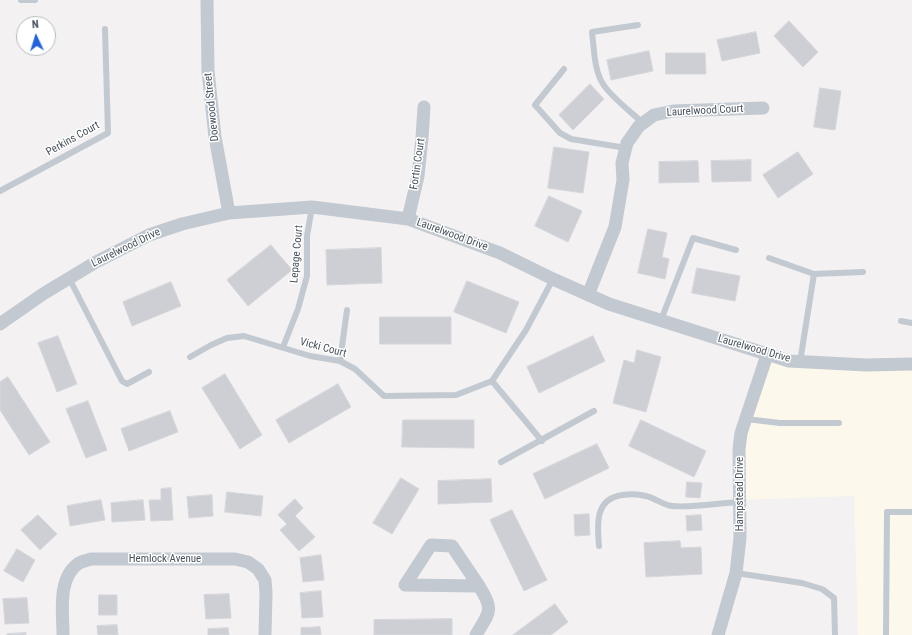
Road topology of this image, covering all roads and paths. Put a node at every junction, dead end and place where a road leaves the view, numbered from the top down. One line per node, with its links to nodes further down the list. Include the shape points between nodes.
1 (21, 0): 2 (lane)
2 (29, 0): 3 (lane)
3 (35, 0)
4 (207, 0): 14 (street, Doewood Street, via 208,71 215,137)
5 (638, 25): 10 (lane, via 592,32 595,60 602,83)
6 (105, 29): 12 (lane, Perkins Court, via 108,133)
7 (564, 69): 11 (lane, via 535,105 560,133 572,139)
8 (424, 107): 15 (street, Fortin Court, via 418,176)
9 (763, 108): 10 (street, Laurelwood Court, via 673,111 654,115)
10 (643, 123): 11 (street, Laurelwood Court)
11 (626, 148): 22 (street, Laurelwood Court, via 615,227)
12 (0, 191)
13 (312, 207): 14 (street, Laurelwood Drive); 15 (street, Laurelwood Drive); 28 (lane, Lepage Court, via 307,236 307,276 298,309)
14 (229, 213): 20 (street, Laurelwood Drive, via 149,235)
15 (408, 219): 21 (street, Laurelwood Drive, via 500,253)
16 (736, 250): 24 (lane, via 693,238)
17 (769, 258): 19 (lane)
18 (862, 272): 19 (lane)
19 (814, 274): 32 (lane)
20 (69, 278): 27 (street, Laurelwood Drive); 34 (lane, via 122,381 127,384)
21 (552, 279): 22 (street, Laurelwood Drive); 35 (lane, via 526,330)
22 (588, 295): 24 (street, Laurelwood Drive)
23 (347, 310): 31 (lane)
24 (661, 320): 29 (street, Laurelwood Drive)
25 (901, 321): 26 (lane)
26 (912, 323)
27 (0, 324)
28 (283, 347): 30 (lane, Vicki Court, via 244,336 226,338); 31 (lane, Vicki Court, via 310,356)
29 (767, 355): 32 (street, Laurelwood Drive); 37 (street, Hampstead Drive)
30 (190, 358)
31 (340, 361): 35 (lane, Vicki Court, via 355,369 384,396 456,395)
32 (800, 362): 33 (street, Laurelwood Drive)
33 (912, 364)
34 (149, 372)
35 (492, 381): 39 (lane)
36 (594, 411): 39 (lane)
37 (746, 419): 38 (lane); 41 (street, Hampstead Drive, via 739,448)
38 (839, 424)
39 (542, 441): 40 (lane)
40 (501, 462)
41 (739, 502): 43 (lane, via 670,506 646,496 615,496 605,502 600,511 597,526); 44 (street, Hampstead Drive, via 740,538)
42 (912, 512): 51 (lane, via 887,512)
43 (599, 546)
44 (736, 573): 49 (street, Hampstead Drive); 50 (lane, via 802,583 822,589 834,598)
45 (479, 586): 45 (street, via 452,546 431,545 405,585); 48 (street, via 490,606)
46 (63, 635): 47 (street, Hemlock Avenue, via 66,579 80,562 92,559 235,559 248,562 258,569 264,580)
47 (265, 635)
48 (476, 635)
49 (718, 635)
50 (835, 635)
51 (886, 635)

